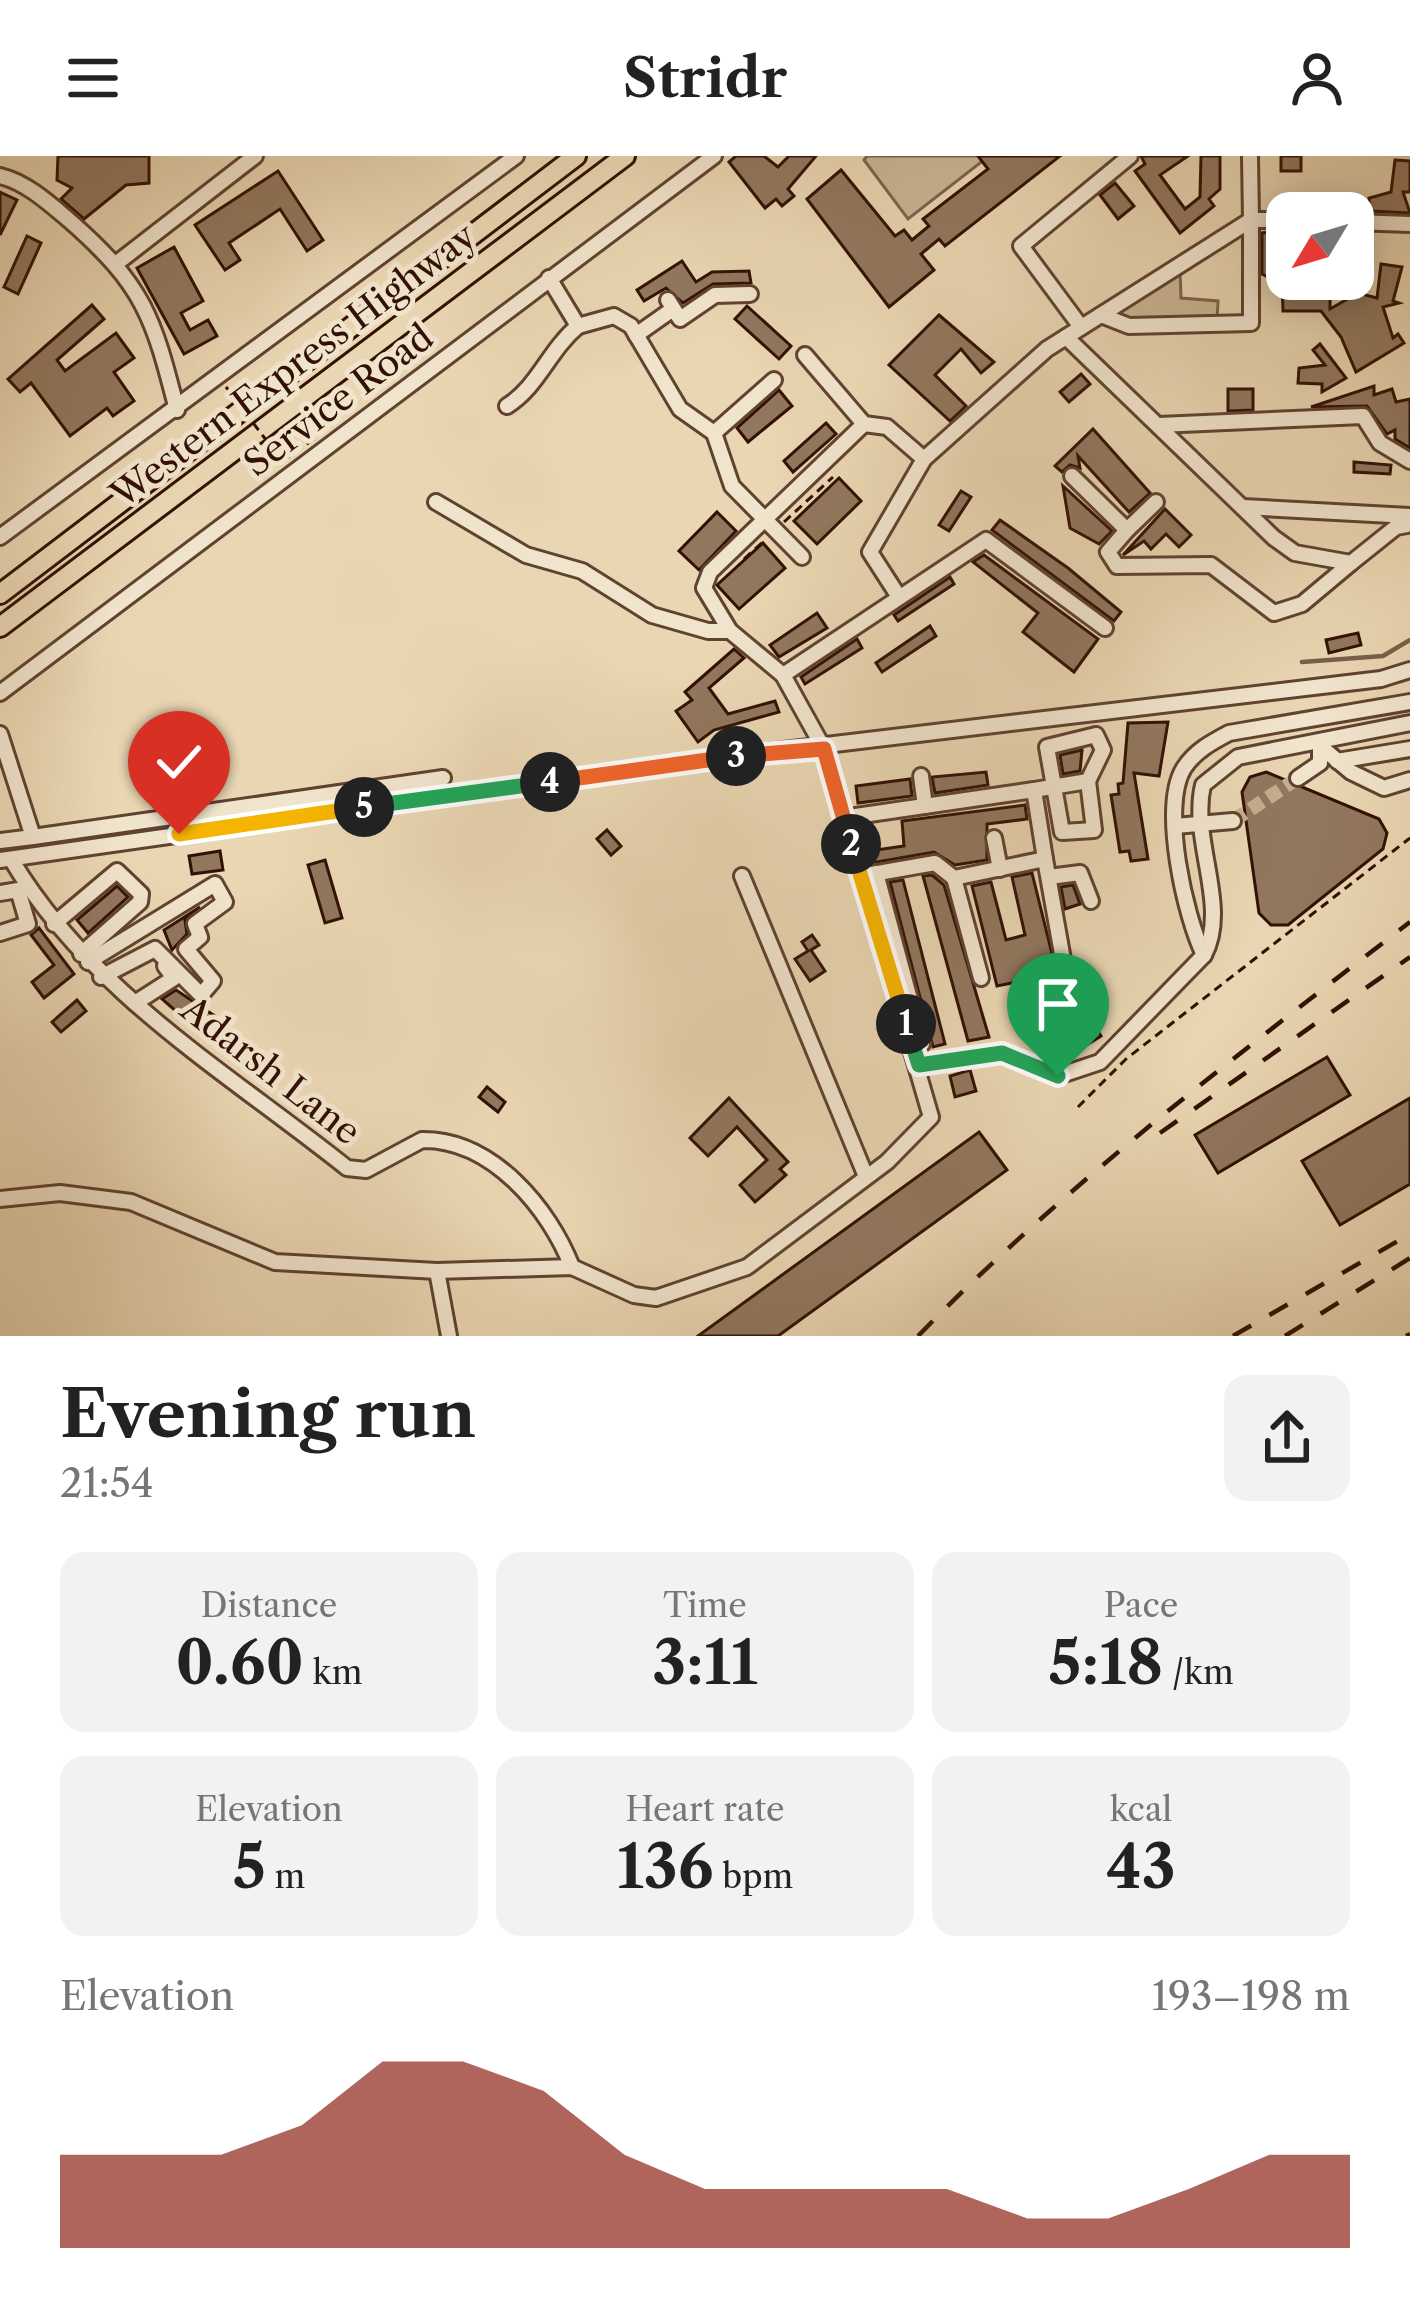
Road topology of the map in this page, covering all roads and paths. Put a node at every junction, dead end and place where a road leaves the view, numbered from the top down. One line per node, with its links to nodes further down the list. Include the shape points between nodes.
1 (255, 156): 13 (street)
2 (516, 156): 25 (street)
3 (576, 156): 42 (highway, Western Express Highway)
4 (625, 156): 44 (highway, Western Express Highway)
5 (714, 156): 14 (street, Service Road)
6 (1130, 156): 18 (street, via 1022,246)
7 (1250, 156): 9 (street)
8 (0, 176): 13 (street, via 48,203)
9 (1251, 220): 10 (street); 16 (street); 16 (street, via 1252,323 1129,326)
10 (1266, 220)
11 (1374, 223): 12 (street)
12 (1410, 224)
13 (117, 263): 25 (street, via 157,329)
14 (549, 278): 17 (street); 49 (street, Service Road)
15 (750, 294): 19 (street, via 715,296 680,319 670,304)
16 (1101, 315): 18 (street)
17 (578, 326): 19 (street, via 614,316); 24 (street, via 524,396)
18 (1081, 328): 20 (street)
19 (636, 335): 28 (street, via 680,409)
20 (1066, 337): 27 (street); 30 (street)
21 (805, 355): 26 (street)
22 (774, 380): 28 (street)
23 (226, 387): 29 (path, bridge, via 282,461)
24 (507, 406)
25 (177, 410): 39 (street)
26 (864, 424): 30 (street, via 887,427); 37 (street)
27 (1159, 425): 31 (street, via 1363,416 1380,443); 35 (street)
28 (714, 433): 37 (street, via 732,486)
29 (312, 438)
30 (924, 459): 43 (street, via 870,552)
31 (1410, 461)
32 (1072, 476): 38 (street)
33 (436, 502): 46 (street, via 526,555 582,571 652,615)
34 (1156, 502): 38 (street)
35 (1243, 507): 36 (street); 41 (street, via 1295,553)
36 (1410, 516): 41 (street)
37 (767, 521): 40 (street); 46 (street, via 710,572 704,588)
38 (1127, 530): 41 (street, via 1108,552 1117,566 1211,566 1274,613 1302,604)
39 (0, 537)
40 (802, 557)
41 (1351, 563)
42 (0, 594)
43 (899, 597): 45 (street, via 986,539); 48 (street)
44 (0, 627)
45 (1105, 628)
46 (730, 631): 48 (street)
47 (1410, 670): 54 (street)
48 (784, 674): 54 (street)
49 (0, 693)
50 (1410, 702): 68 (street, via 1229,733 1204,746 1174,794)
51 (1410, 722): 53 (street)
52 (0, 734): 69 (street)
53 (1320, 744): 56 (street); 59 (street, via 1320,764); 67 (street, via 1238,757 1217,770 1203,785)
54 (824, 749): 65 (street); 73 (street)
55 (1410, 749): 56 (street)
56 (1337, 761): 60 (street, via 1384,788)
57 (921, 776): 64 (street)
58 (443, 778): 69 (street)
59 (1298, 778)
60 (1410, 780)
61 (1088, 781): 62 (street); 62 (street, via 1094,830 1062,832); 62 (street, via 1103,750 1096,735 1049,744)
62 (1053, 787): 63 (street)
63 (1034, 790): 64 (street); 74 (street)
64 (925, 806): 65 (street)
65 (842, 818): 76 (street)
66 (1233, 821): 67 (street)
67 (1198, 824): 68 (street); 86 (street, via 1216,934)
68 (1175, 826): 86 (street, via 1189,920)
69 (33, 837): 72 (street)
70 (994, 838): 75 (street)
71 (1410, 838): 93 (path)
72 (0, 841)
73 (6, 859): 82 (street, Adarsh Lane)
74 (1046, 859): 75 (street); 78 (street)
75 (1000, 869): 79 (street)
76 (868, 875): 79 (street, via 935,863); 94 (street)
77 (742, 876): 96 (street)
78 (1048, 877): 81 (street, via 1080,873); 88 (street)
79 (955, 878): 89 (street)
80 (0, 893): 83 (street, via 18,890)
81 (1091, 901)
82 (43, 911): 83 (street); 84 (street, Adarsh Lane)
83 (26, 919): 85 (street, via 27,927)
84 (54, 925): 87 (street, Adarsh Lane); 87 (street, via 117,871 141,894)
85 (0, 933)
86 (1204, 956): 94 (street, via 1084,1071 1058,1076 1002,1053)
87 (84, 958): 90 (street, Adarsh Lane); 90 (street, via 215,884 225,902 195,924 200,938 186,947 213,979 207,990 195,994 154,949)
88 (1064, 964)
89 (981, 978)
90 (104, 980): 91 (street, Adarsh Lane); 91 (street, via 155,954 174,978)
91 (135, 1003): 98 (street, Adarsh Lane, via 347,1168 366,1170 430,1139 496,1166 538,1204)
92 (1172, 1009): 93 (path)
93 (1178, 1018): 95 (path)
94 (921, 1057): 96 (street, via 929,1122)
95 (1078, 1108)
96 (866, 1174): 98 (street, via 747,1267 683,1293 634,1295)
97 (0, 1199): 99 (street, via 60,1193 131,1202 275,1262)
98 (572, 1267): 99 (street)
99 (437, 1271): 100 (street)
100 (449, 1336)

